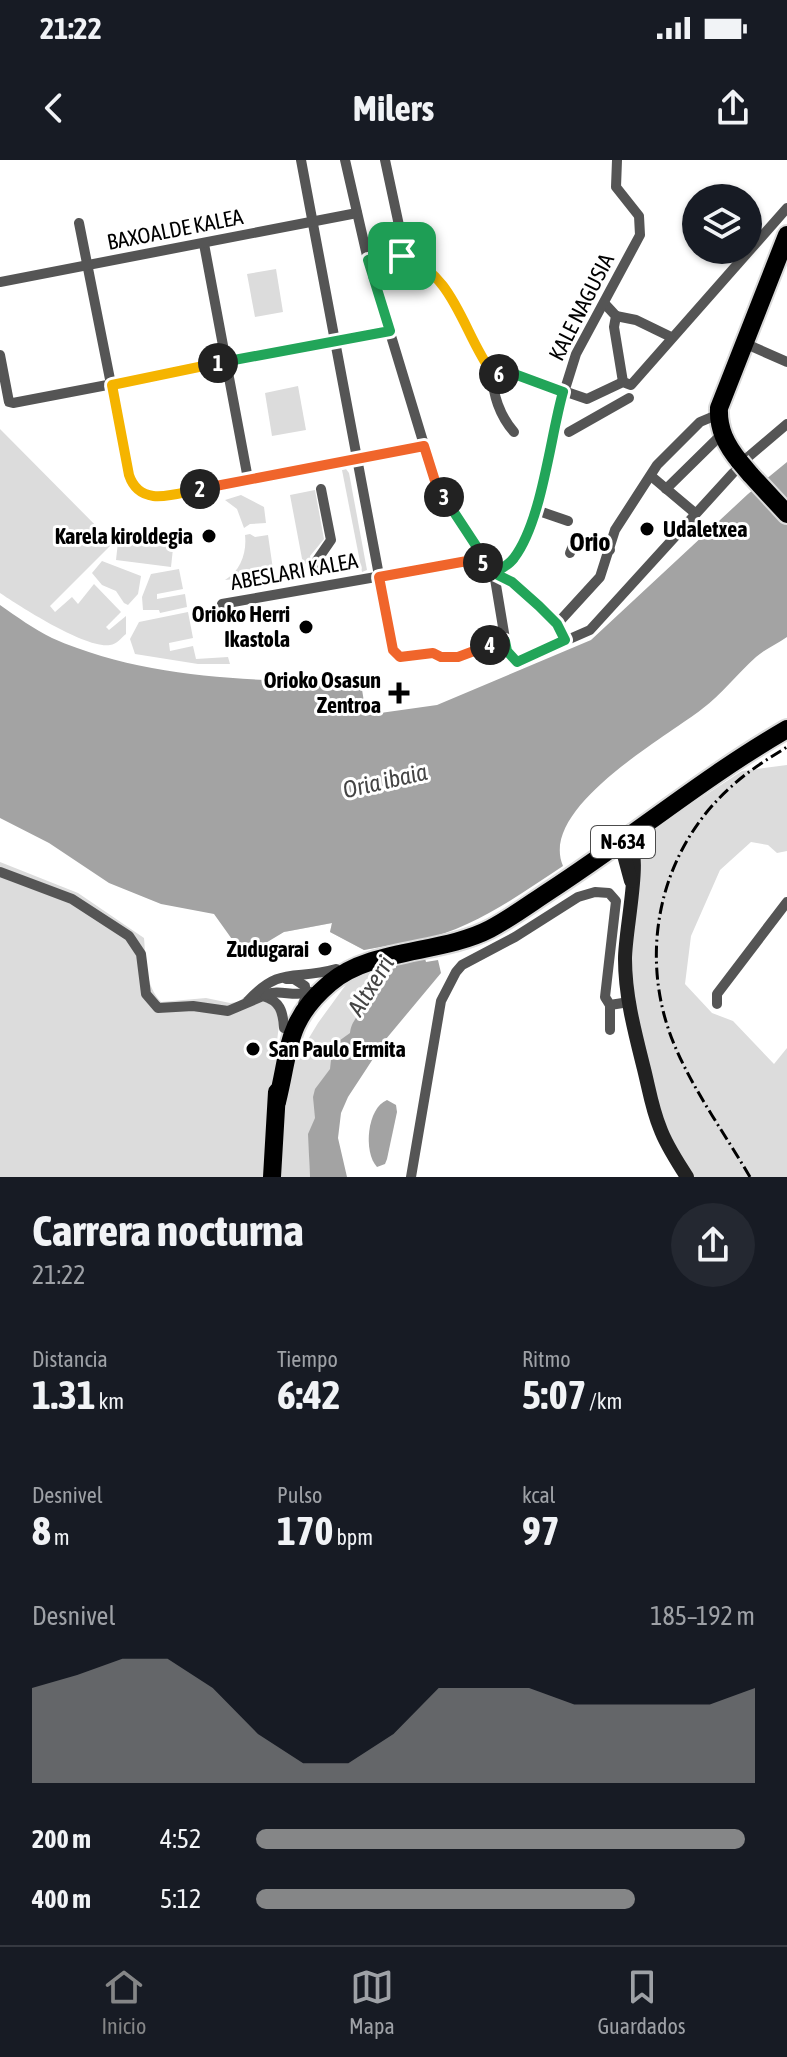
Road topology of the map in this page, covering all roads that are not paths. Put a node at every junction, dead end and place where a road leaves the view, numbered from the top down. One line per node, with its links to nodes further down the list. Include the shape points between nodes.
1 (301, 160): 8 (street)
2 (345, 160): 6 (street)
3 (385, 160): 11 (street)
4 (617, 160): 15 (street, KALE NAGUSIA, via 616,187 639,216 640,235)
5 (787, 208): 18 (street)
6 (357, 213): 8 (street, BAXOALDE KALEA); 12 (street)
7 (79, 223): 13 (street)
8 (313, 223): 10 (street, BAXOALDE KALEA); 19 (street)
9 (786, 240): 20 (highway)
10 (204, 244): 13 (street, BAXOALDE KALEA); 23 (street)
11 (402, 256): 12 (street); 24 (street, via 442,281)
12 (368, 260): 17 (street)
13 (87, 266): 14 (street, BAXOALDE KALEA); 26 (street)
14 (0, 282)
15 (604, 303): 16 (street); 27 (street, KALE NAGUSIA, via 576,354)
16 (616, 316): 18 (street); 25 (street)
17 (390, 331): 19 (street); 34 (street)
18 (671, 337): 25 (street, via 631,385)
19 (336, 341): 23 (street); 35 (street)
20 (744, 343): 22 (street); 29 (highway)
21 (0, 355): 26 (street, via 9,402)
22 (786, 359)
23 (226, 362): 26 (street); 38 (street)
24 (493, 374): 27 (street, via 517,375); 31 (street, via 495,394)
25 (623, 382): 27 (street, via 587,399)
26 (112, 385): 38 (street, via 129,475 145,496)
27 (563, 392): 41 (street, KALE NAGUSIA)
28 (629, 398): 32 (street)
29 (719, 414): 33 (highway); 37 (street, via 700,422)
30 (787, 424): 36 (street)
31 (514, 432)
32 (569, 432)
33 (722, 434): 36 (highway); 40 (street)
34 (424, 446): 35 (street); 45 (street, via 435,481)
35 (357, 459): 38 (street); 50 (street)
36 (742, 467): 42 (street); 43 (highway)
37 (651, 476): 40 (street); 46 (street, via 624,514)
38 (248, 479)
39 (321, 489): 51 (street, via 331,540 312,570)
40 (666, 489): 42 (street)
41 (536, 510): 44 (street); 49 (street, KALE NAGUSIA, via 513,561)
42 (695, 513): 54 (street, via 590,630)
43 (787, 514)
44 (568, 521)
45 (473, 543): 48 (street); 49 (street)
46 (609, 550): 47 (street, via 583,541 574,543); 53 (street, via 600,577)
47 (570, 553)
48 (467, 561): 49 (street, ABESLARI KALEA); 50 (street, ABESLARI KALEA)
49 (491, 569): 53 (street); 55 (street)
50 (379, 577): 51 (street, ABESLARI KALEA); 55 (street, via 400,657 458,657)
51 (312, 589): 52 (street, ABESLARI KALEA)
52 (222, 604)
53 (557, 624): 54 (street)
54 (565, 640): 55 (street, via 517,662)
55 (505, 641)
56 (787, 729): 57 (highway, N-634, via 712,775)
57 (625, 841): 58 (highway, N-634); 60 (street, via 634,845 636,864)
58 (604, 855): 60 (street); 62 (highway, N-634, via 492,928 380,960 357,960)
59 (0, 872): 63 (street, via 72,899 129,936 141,954 146,994 158,1008 228,1011)
60 (629, 874): 65 (street)
61 (787, 902): 66 (street, via 717,994)
62 (334, 976): 63 (street, via 282,976); 64 (highway, N-634); 69 (highway, N-634)
63 (263, 991): 64 (street, via 294,979 305,986); 69 (street, via 278,1004)
64 (306, 994): 69 (highway, N-634)
65 (629, 1002): 67 (street); 72 (street, via 660,1129)
66 (717, 1004)
67 (610, 1005): 68 (street); 71 (street, via 605,997 616,901 609,893 578,897 462,965 441,1001)
68 (610, 1030)
69 (286, 1035): 70 (highway, N-634)
70 (272, 1177)
71 (411, 1177)
72 (687, 1177)

